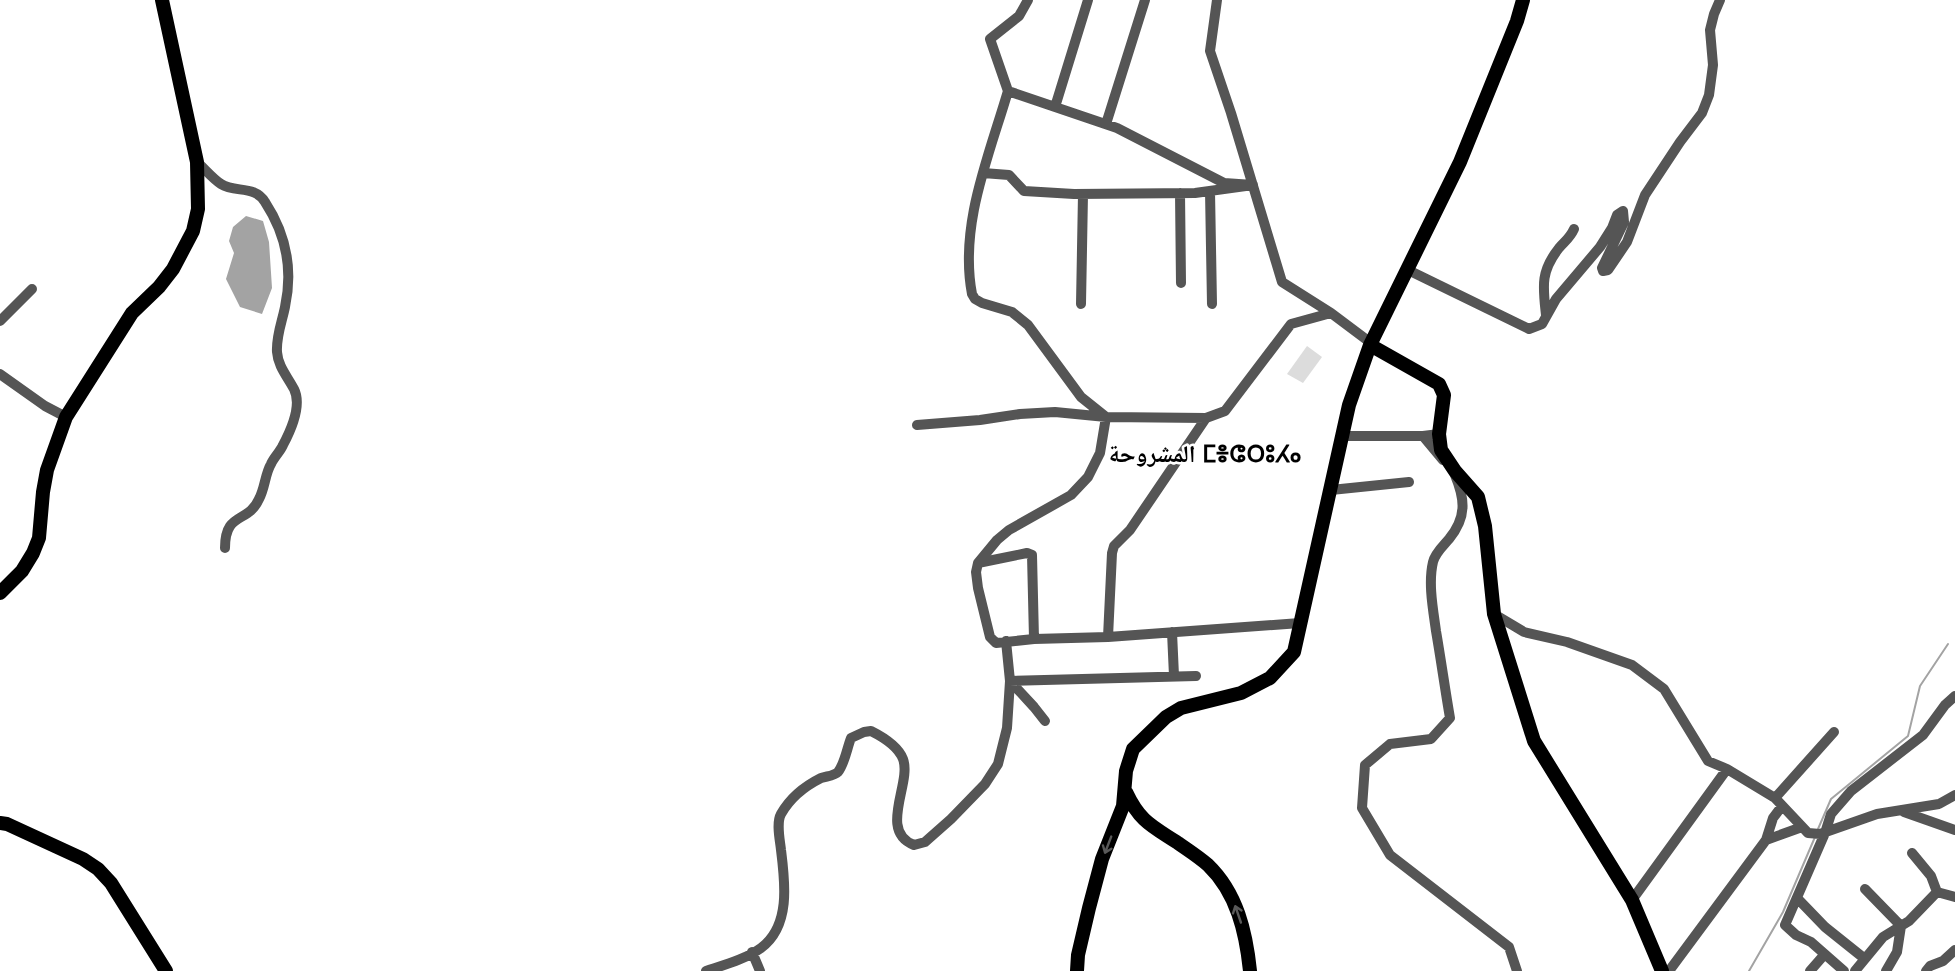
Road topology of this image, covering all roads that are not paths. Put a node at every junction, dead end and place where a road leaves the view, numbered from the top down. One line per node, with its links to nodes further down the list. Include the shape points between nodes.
1 (162, 0): 11 (main road)
2 (1028, 0): 8 (street, via 1020,16 990,39)
3 (1088, 0): 9 (street)
4 (1145, 0): 10 (street)
5 (1217, 0): 13 (street, via 1210,51)
6 (1523, 0): 18 (main road, via 1460,162)
7 (1720, 0): 24 (street, via 1710,30 1713,65 1702,114 1648,189 1630,237 1608,270 1602,268 1624,222 1623,212 1617,215 1600,246)
8 (1008, 91): 9 (street); 12 (street)
9 (1055, 107): 10 (street)
10 (1106, 124): 13 (street, via 1224,183)
11 (197, 162): 28 (main road, via 198,209 193,231 173,269 132,313); 37 (street, via 222,185 257,193 265,201 279,230 290,271 276,339 279,364 295,390 297,408 284,445 269,466 259,499 226,530)
12 (983, 173): 16 (street, via 1009,175 1024,191); 29 (street, via 970,229 972,294 982,303 1012,312 1028,325 1081,397)
13 (1252, 185): 14 (street); 23 (street, via 1282,282)
14 (1210, 191): 15 (street); 22 (street)
15 (1180, 193): 16 (street); 19 (street)
16 (1083, 194): 21 (street)
17 (1574, 230): 24 (street, via 1548,263 1542,285)
18 (1408, 270): 24 (street, via 1528,329 1542,324); 26 (main road)
19 (1181, 283)
20 (32, 289): 25 (street)
21 (1081, 304)
22 (1212, 304)
23 (1330, 313): 26 (street); 30 (street, via 1290,324 1225,411)
24 (1546, 315)
25 (0, 321)
26 (1370, 344): 32 (main road, via 1439,384 1444,395); 33 (main road, via 1349,405)
27 (0, 374): 28 (street)
28 (66, 417): 39 (main road, via 42,492 39,538 22,570)
29 (1106, 417): 30 (street); 31 (street, via 1044,413); 38 (street, via 1100,453 1088,477 1071,495 1003,535)
30 (1206, 418): 43 (street, via 1130,530 1114,546)
31 (917, 425)
32 (1439, 434): 34 (street); 40 (main road, via 1441,450 1478,497 1485,525)
33 (1344, 436): 34 (street); 36 (main road)
34 (1423, 436): 77 (street, via 1455,475 1464,501 1453,534 1432,564 1432,605 1450,718 1431,739 1390,744 1365,765 1362,808 1390,855 1509,947)
35 (1409, 482): 36 (street)
36 (1331, 490): 41 (main road)
37 (225, 548)
38 (978, 564): 44 (street, via 1032,555); 45 (street, via 978,588 990,637 996,643)
39 (0, 593)
40 (1494, 615): 52 (street, via 1524,632 1568,642 1632,665 1664,689 1708,761); 66 (main road, via 1533,741)
41 (1300, 623): 42 (street); 53 (main road, via 1294,652 1270,678 1241,693 1181,708 1133,748)
42 (1172, 632): 43 (street); 46 (street)
43 (1108, 637): 44 (street)
44 (1035, 639): 45 (street)
45 (1006, 641): 48 (street)
46 (1174, 676): 47 (street); 48 (street)
47 (1196, 676)
48 (1010, 681): 50 (street); 69 (street, via 998,764 985,784 925,842 914,845 902,836 897,812 903,759 897,749 871,731 851,738 836,774 822,778 789,801 779,817 784,912 772,937)
49 (1955, 696): 59 (street, via 1923,735 1851,791)
50 (1045, 721)
51 (1834, 732): 55 (street)
52 (1727, 769): 55 (street); 66 (street)
53 (1124, 790): 75 (main road, one-way to 75, via 1123,806 1102,859 1089,908); 76 (main road, one-way to 53, via 1239,911 1225,884 1207,864 1145,822 1134,811)
54 (1955, 794): 56 (street, via 1939,804)
55 (1779, 802): 59 (street); 60 (street)
56 (1902, 811): 58 (street); 59 (street)
57 (0, 823): 72 (main road, via 98,869 111,883)
58 (1955, 830)
59 (1814, 832): 60 (street); 65 (street)
60 (1766, 840): 79 (street)
61 (1912, 853): 63 (street, via 1931,876)
62 (1865, 889): 67 (street)
63 (1937, 892): 64 (street); 67 (street)
64 (1955, 897)
65 (1797, 898): 70 (street, via 1785,925); 71 (street)
66 (1632, 900): 78 (main road)
67 (1902, 926): 71 (street, via 1883,937); 83 (street, via 1897,952)
68 (1955, 950): 84 (street)
69 (752, 952): 73 (street); 74 (street)
70 (1824, 955): 80 (street); 81 (street)
71 (1865, 959): 82 (street)
72 (166, 971)
73 (706, 971)
74 (760, 971)
75 (1077, 971)
76 (1250, 971)
77 (1518, 971)
78 (1662, 971)
79 (1669, 971)
80 (1810, 971)
81 (1844, 971)
82 (1855, 971)
83 (1886, 971)
84 (1926, 971)

